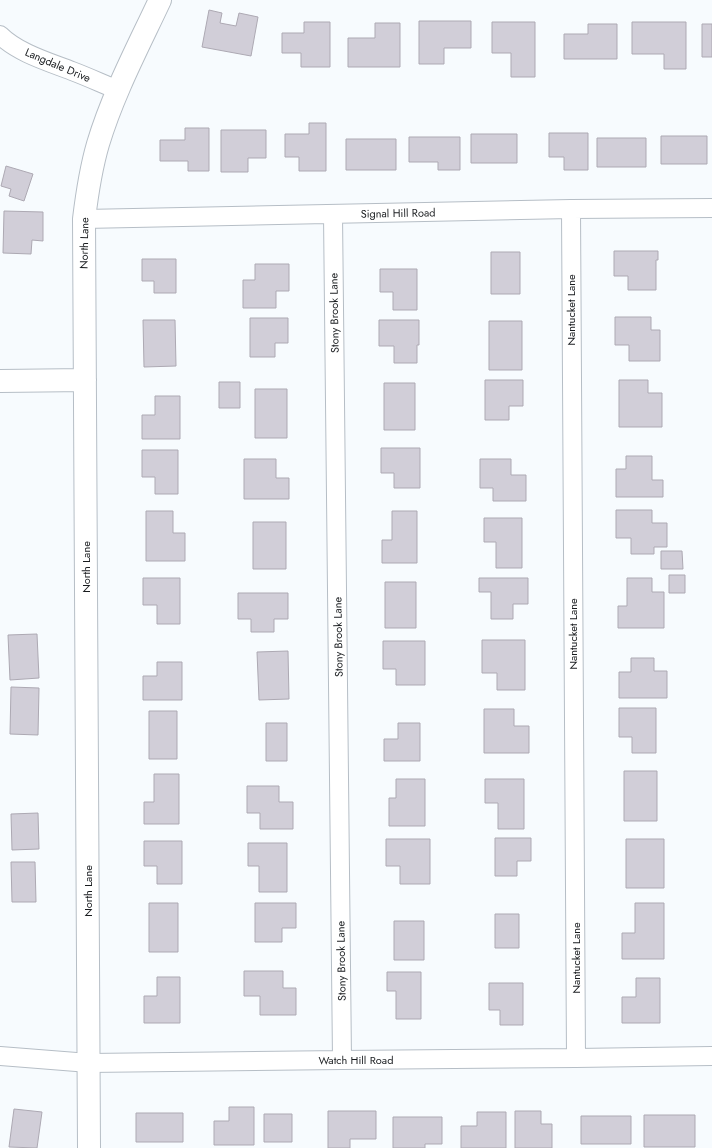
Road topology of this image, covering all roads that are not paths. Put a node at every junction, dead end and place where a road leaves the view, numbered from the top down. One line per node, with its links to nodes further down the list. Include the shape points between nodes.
1 (160, 0): 3 (street, North Lane)
2 (0, 35): 3 (street, Langdale Drive, via 29,54)
3 (118, 90): 7 (street, North Lane, via 98,144 89,181)
4 (712, 208): 5 (street, Signal Hill Road)
5 (570, 209): 6 (street, Signal Hill Road); 12 (street, Nantucket Lane)
6 (333, 214): 7 (street, Signal Hill Road); 13 (street, Stony Brook Lane)
7 (84, 219): 8 (street, North Lane)
8 (85, 380): 9 (street); 14 (street, North Lane)
9 (0, 381)
10 (0, 1056): 14 (street, Watch Hill Road)
11 (712, 1056): 12 (street, Watch Hill Road)
12 (576, 1058): 13 (street, Watch Hill Road)
13 (342, 1060): 14 (street, Watch Hill Road)
14 (89, 1063): 15 (street, North Lane)
15 (89, 1148)

